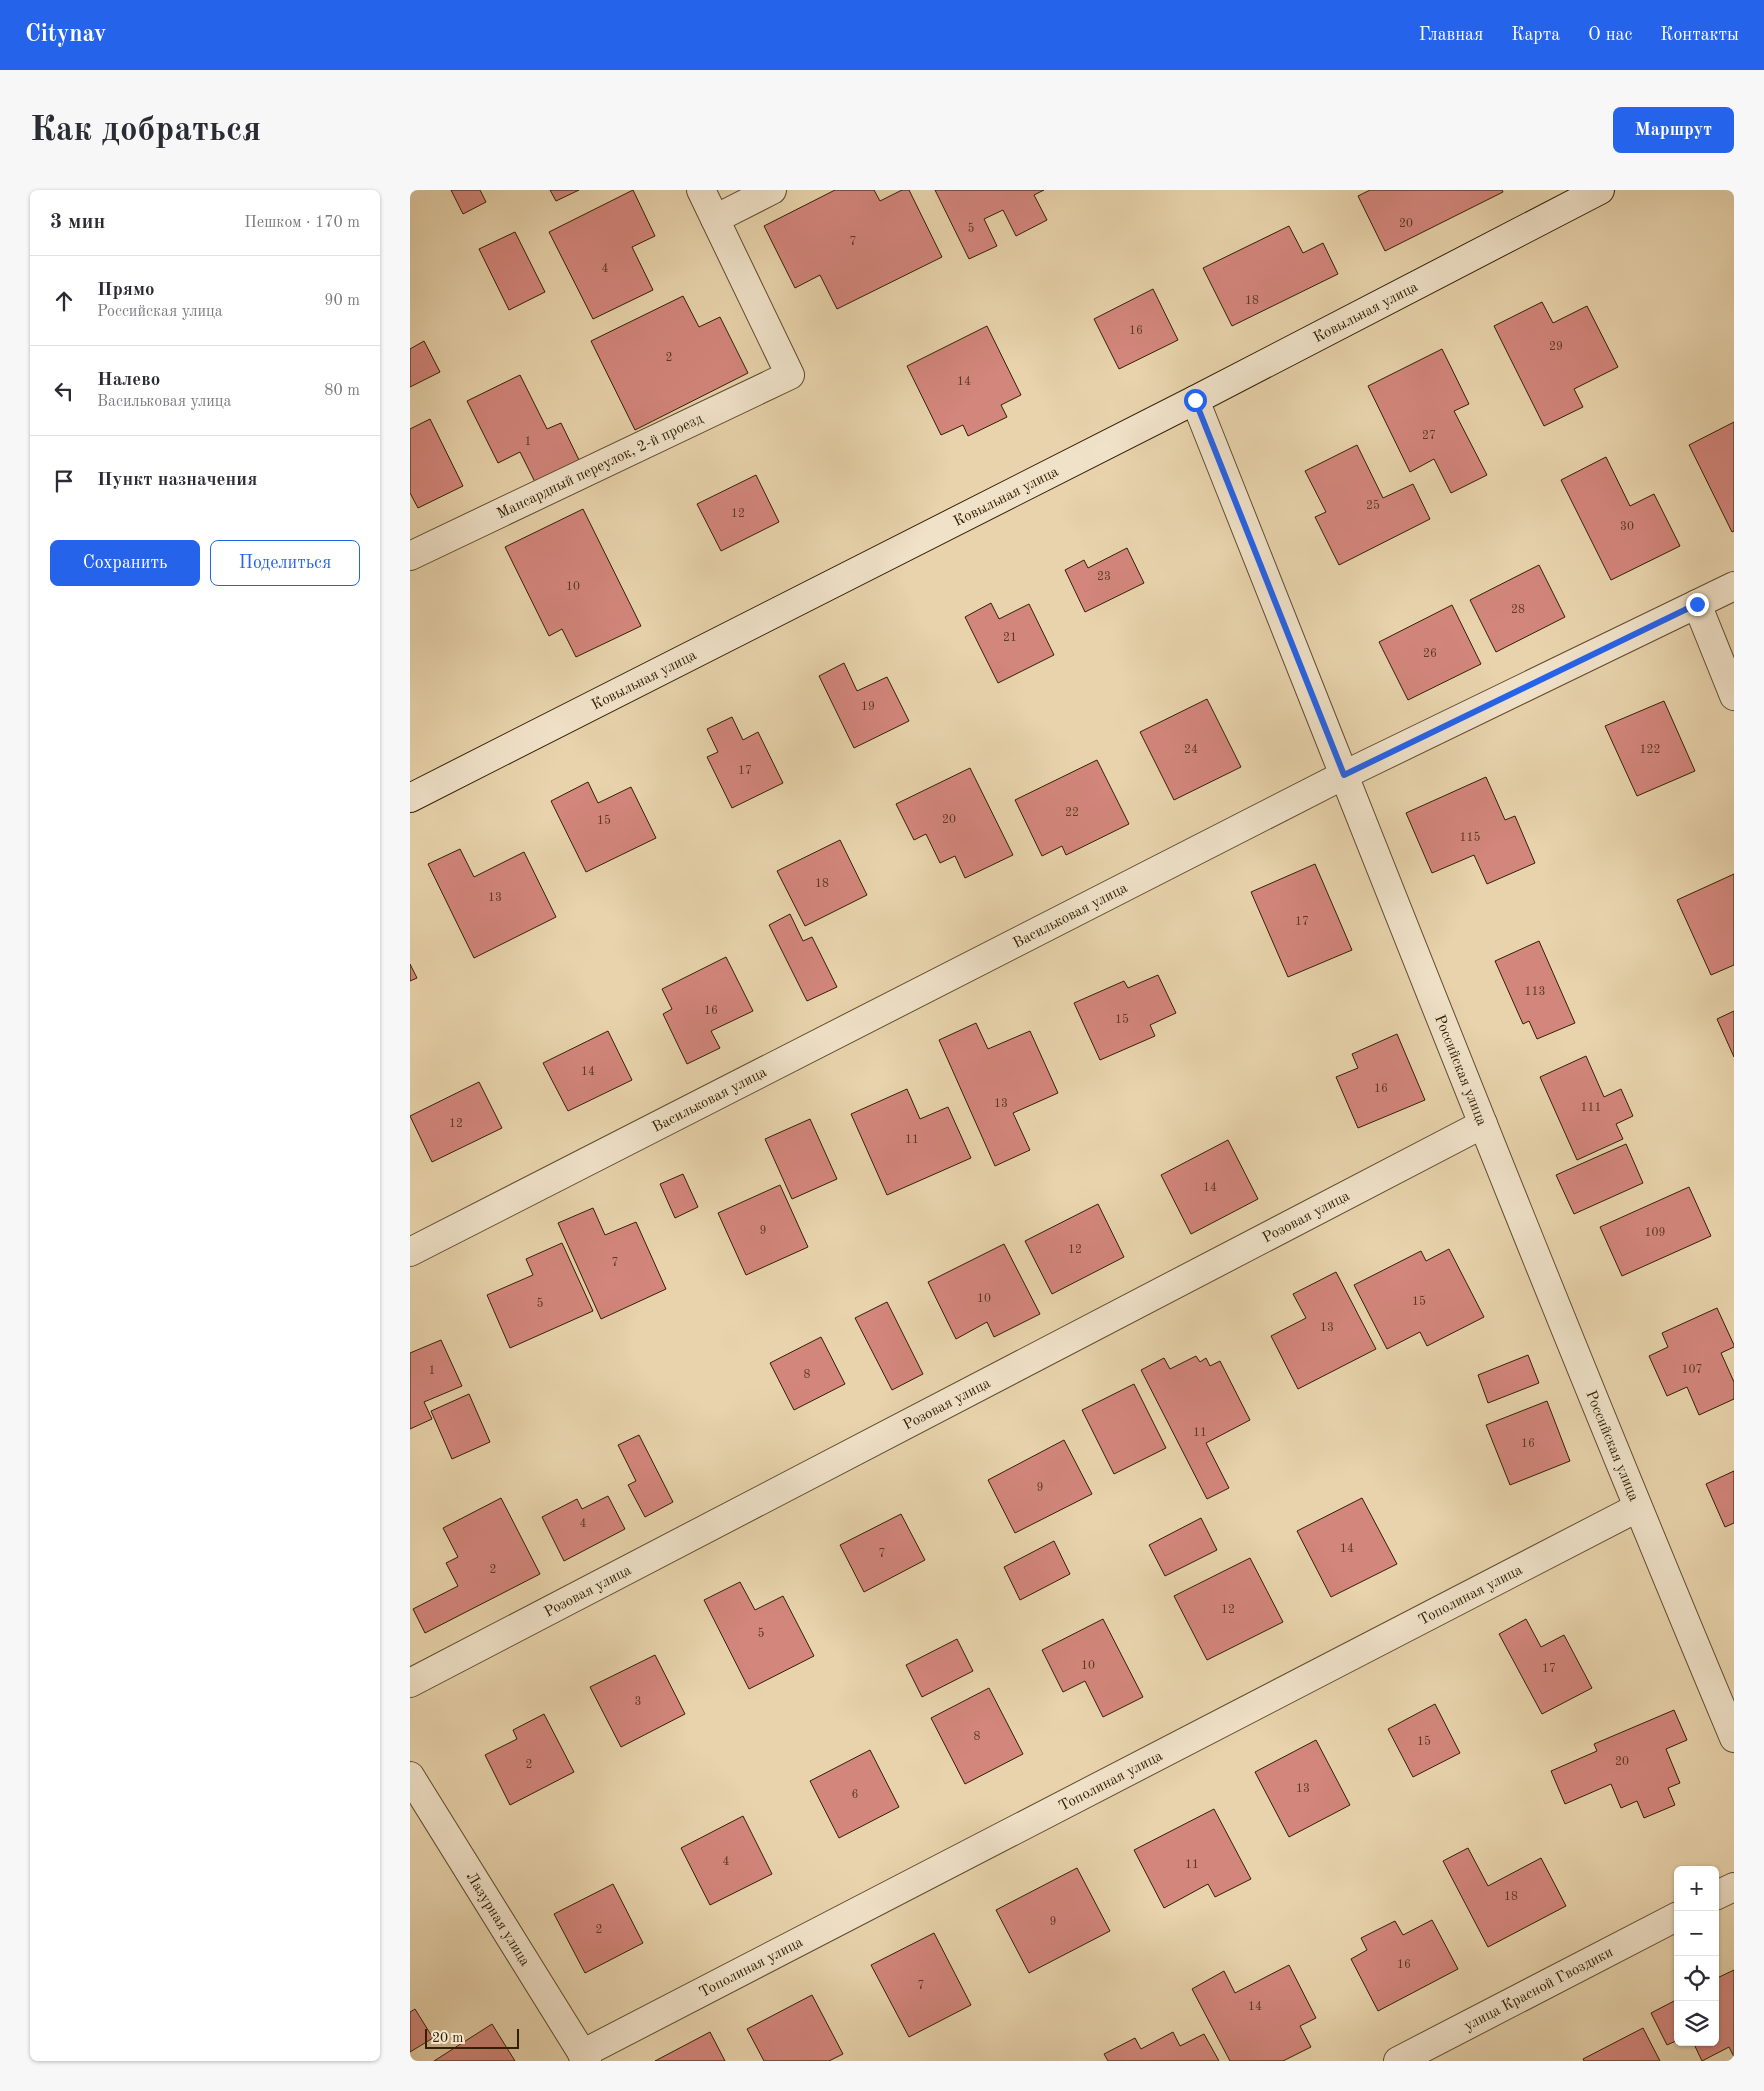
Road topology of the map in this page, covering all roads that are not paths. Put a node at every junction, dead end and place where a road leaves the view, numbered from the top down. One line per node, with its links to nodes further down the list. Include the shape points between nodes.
1 (701, 190): 4 (street)
2 (772, 190): 4 (street)
3 (1600, 190): 5 (street, Ковыльная улица)
4 (715, 219): 6 (street, Мансардный переулок, 2-й проезд, via 790,375)
5 (1195, 400): 10 (street, Российская улица); 11 (street, Ковыльная улица)
6 (410, 556)
7 (1734, 586): 8 (street, Васильковая улица)
8 (1697, 604): 9 (street); 10 (street, Васильковая улица)
9 (1734, 696)
10 (1344, 775): 12 (street, Российская улица); 13 (street, Васильковая улица)
11 (410, 798)
12 (1483, 1124): 14 (street, Российская улица); 15 (street, Розовая улица)
13 (410, 1252)
14 (1638, 1508): 16 (street, Российская улица); 21 (street, Тополиная улица)
15 (410, 1683)
16 (1734, 1738)
17 (410, 1776): 21 (street, Лазурная улица)
18 (1734, 1886): 19 (street)
19 (1719, 1894)
20 (1674, 1918): 22 (street, улица Красной Гвоздики)
21 (585, 2057)
22 (1398, 2061)

